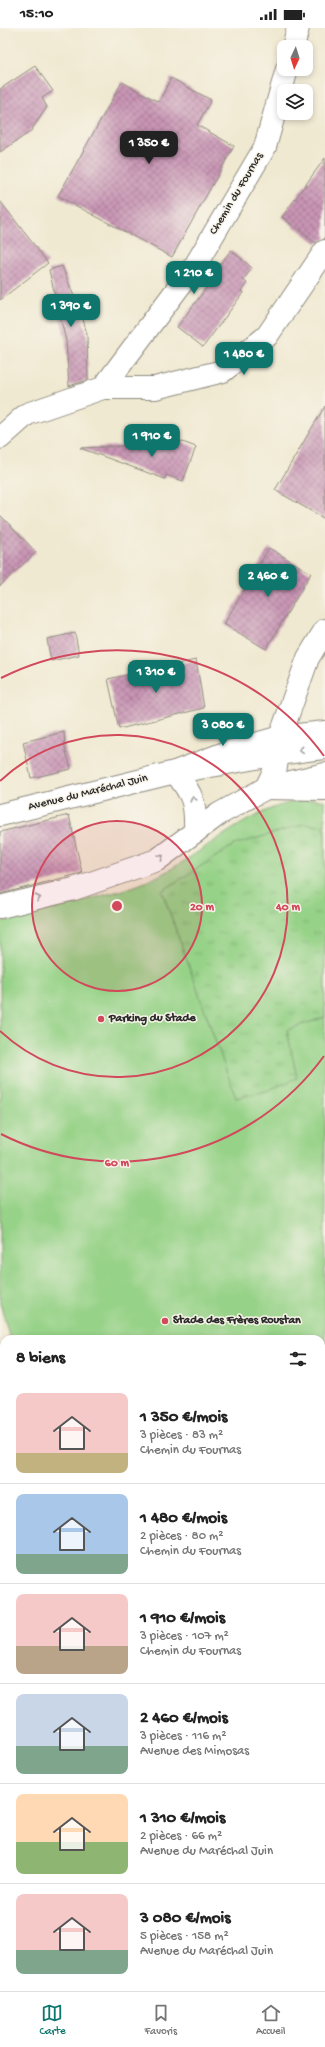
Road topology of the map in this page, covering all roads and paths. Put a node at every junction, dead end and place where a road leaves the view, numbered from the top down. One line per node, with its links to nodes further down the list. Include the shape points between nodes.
1 (298, 28): 2 (street)
2 (295, 40)
3 (285, 76): 5 (street, Chemin du Fournas, via 265,147 196,264)
4 (325, 251): 5 (street, via 267,336 223,371 155,388)
5 (103, 388): 6 (street, via 27,414)
6 (0, 438)
7 (325, 630): 9 (street, via 308,658)
8 (325, 732): 9 (street, Avenue du Maréchal Juin)
9 (279, 745): 10 (street, Avenue du Maréchal Juin, one-way to 9); 11 (street, Avenue du Maréchal Juin, via 222,754); 13 (street, via 276,767)
10 (325, 748)
11 (175, 772): 15 (street, Avenue du Maréchal Juin); 16 (street, one-way to 11, via 196,813 191,792)
12 (325, 774): 13 (street)
13 (266, 788): 14 (street); 16 (street, via 219,814)
14 (325, 789)
15 (0, 815)
16 (195, 832): 17 (street, one-way to 16, via 74,889 156,860)
17 (0, 907)

